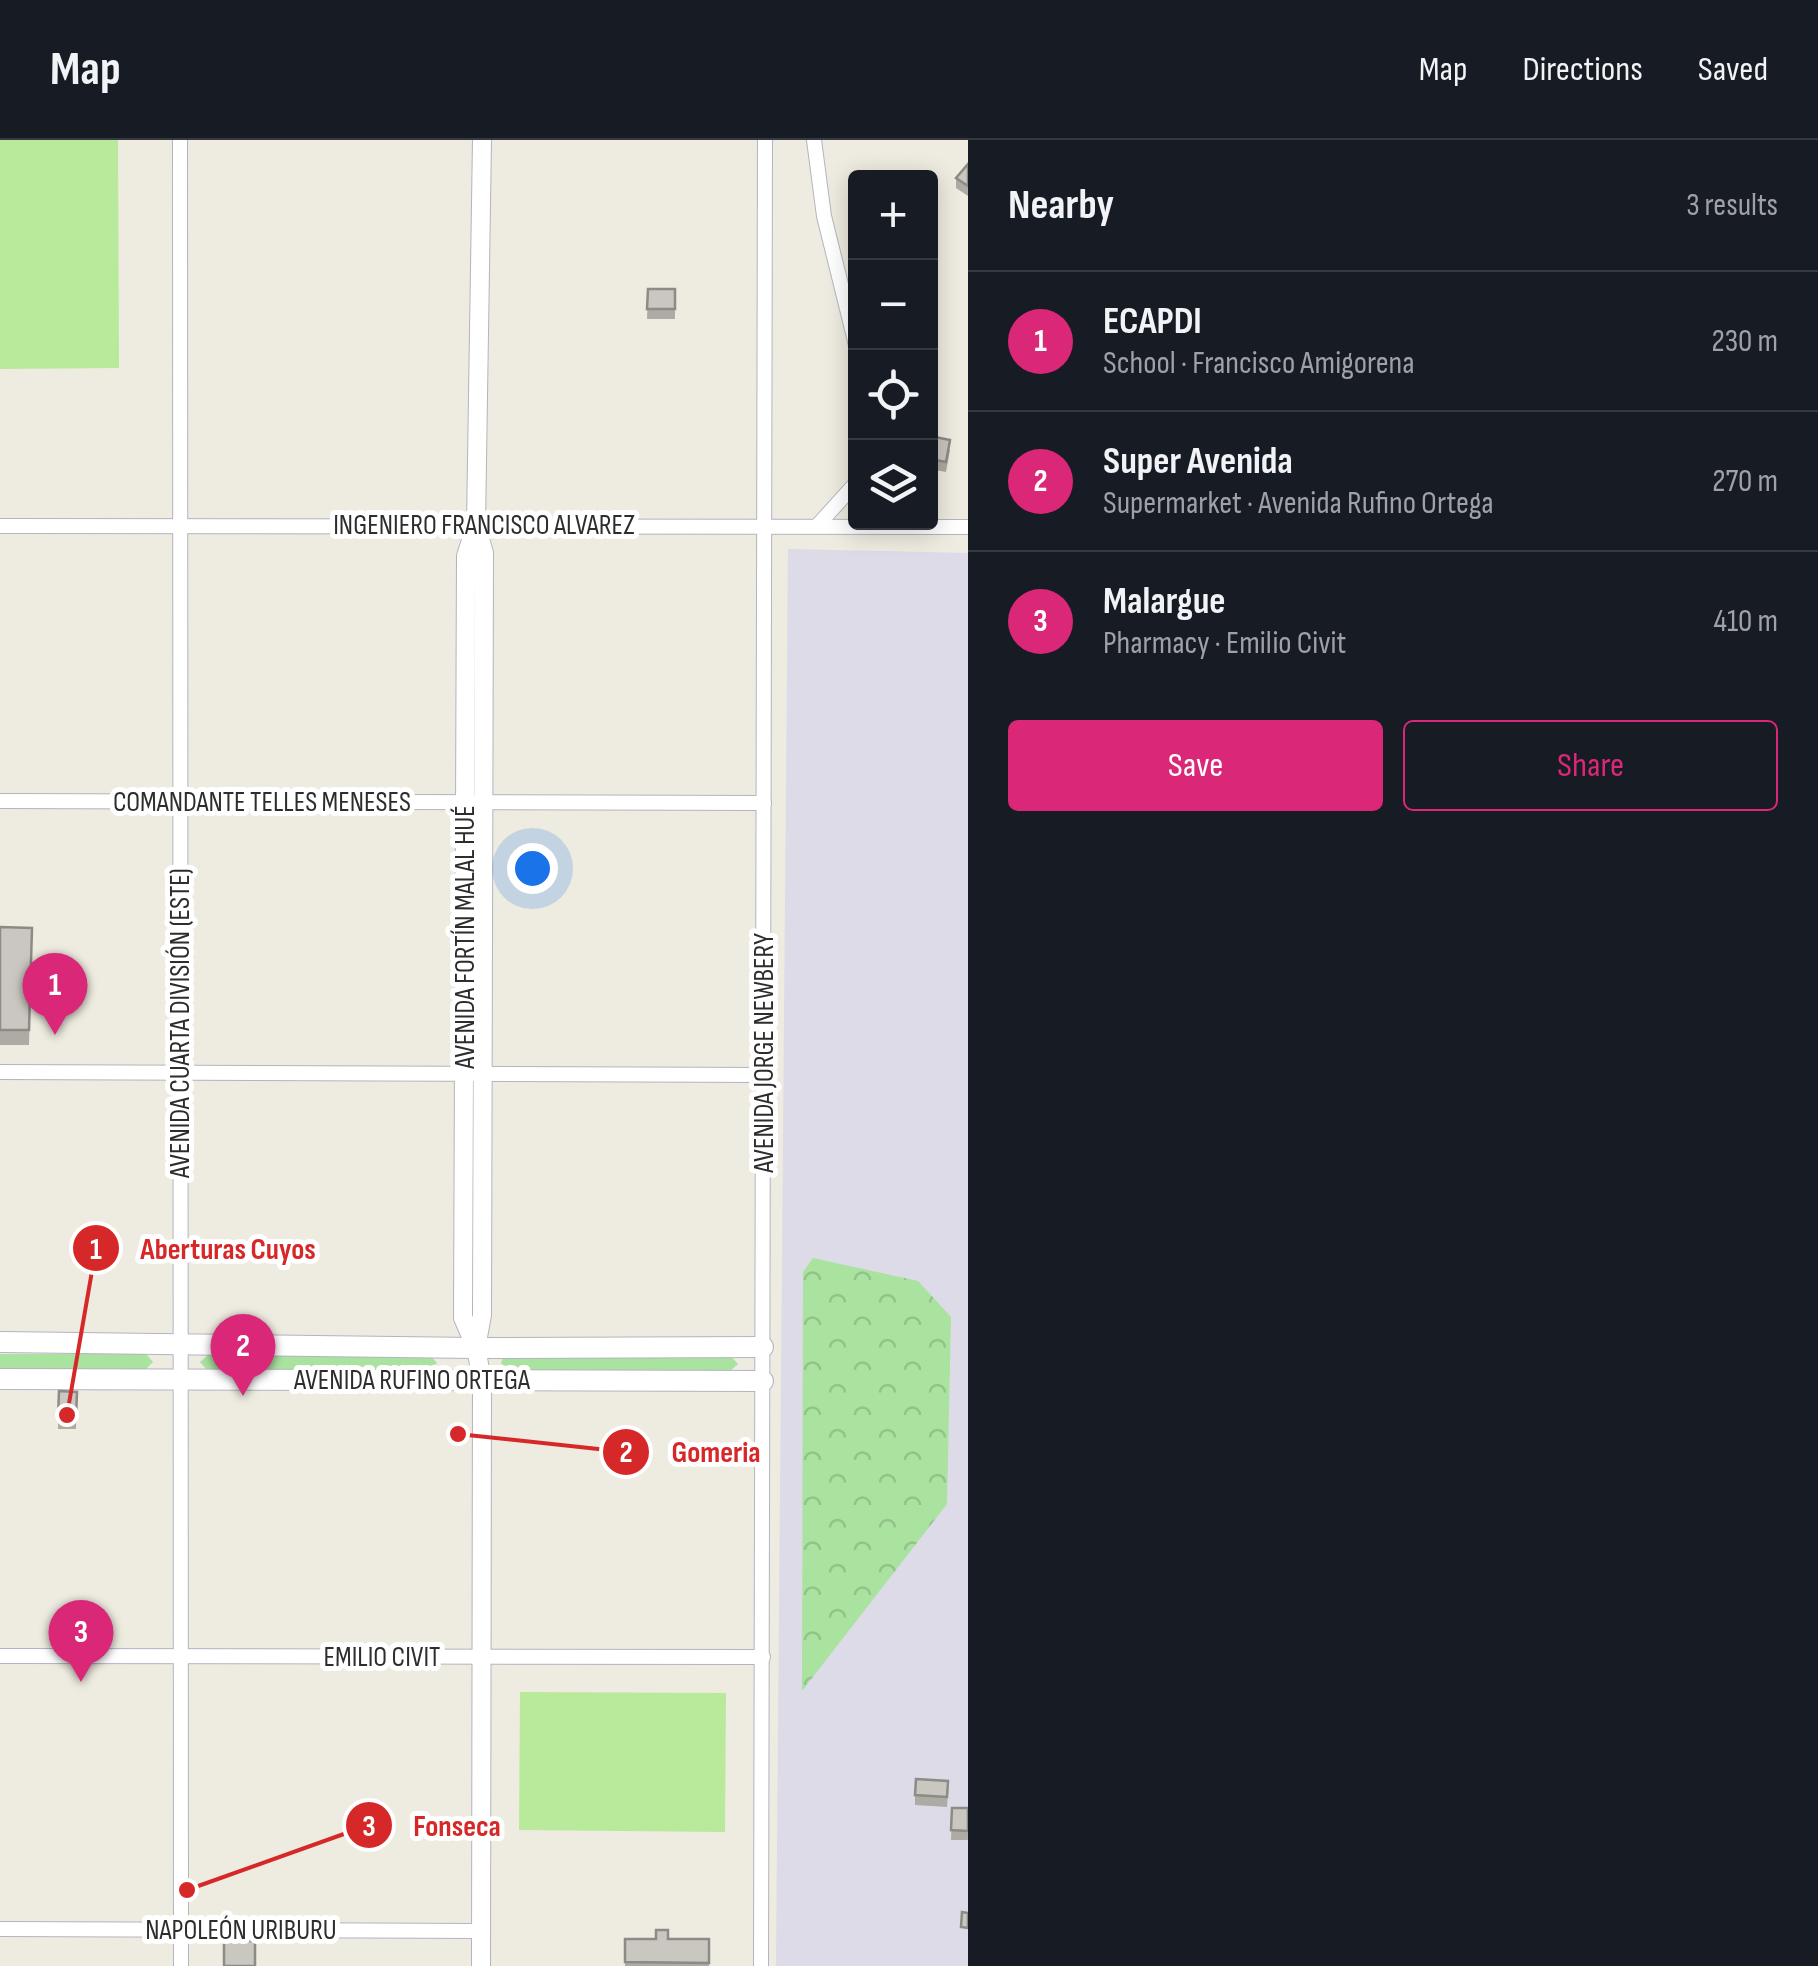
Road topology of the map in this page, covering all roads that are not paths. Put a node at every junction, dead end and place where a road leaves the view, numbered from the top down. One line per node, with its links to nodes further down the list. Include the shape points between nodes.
1 (180, 140): 9 (street, AVENIDA CUARTA DIVISIÓN (ESTE))
2 (482, 140): 7 (street, AVENIDA FORTÍN MALAL HUÉ)
3 (764, 140): 10 (street, AVENIDA JORGE NEWBERY)
4 (814, 140): 5 (street)
5 (848, 313)
6 (848, 491): 11 (street)
7 (476, 524): 9 (street, INGENIERO FRANCISCO ALVAREZ); 10 (street, INGENIERO FRANCISCO ALVAREZ); 15 (street, AVENIDA FORTÍN MALAL HUÉ, via 466,556)
8 (0, 526): 9 (street, INGENIERO FRANCISCO ALVAREZ)
9 (180, 526): 14 (street, AVENIDA CUARTA DIVISIÓN (ESTE))
10 (764, 526): 11 (street, INGENIERO FRANCISCO ALVAREZ); 16 (street, AVENIDA JORGE NEWBERY)
11 (817, 526): 12 (street, INGENIERO FRANCISCO ALVAREZ)
12 (968, 527)
13 (0, 801): 14 (street, COMANDANTE TELLES MENESES)
14 (180, 802): 15 (street, COMANDANTE TELLES MENESES); 18 (street, AVENIDA CUARTA DIVISIÓN (ESTE))
15 (474, 802): 16 (street, COMANDANTE TELLES MENESES); 19 (street, AVENIDA FORTÍN MALAL HUÉ)
16 (764, 804): 20 (street, AVENIDA JORGE NEWBERY)
17 (0, 1072): 18 (street)
18 (180, 1072): 19 (street); 22 (street, AVENIDA CUARTA DIVISIÓN (ESTE))
19 (474, 1074): 20 (street); 24 (street, AVENIDA FORTÍN MALAL HUÉ, via 464,1318)
20 (764, 1075): 23 (street, AVENIDA JORGE NEWBERY)
21 (0, 1342): 22 (main road, AVENIDA RUFINO ORTEGA)
22 (180, 1343): 24 (main road, AVENIDA RUFINO ORTEGA); 26 (street, AVENIDA CUARTA DIVISIÓN (ESTE))
23 (764, 1347): 24 (main road, AVENIDA RUFINO ORTEGA); 28 (street, AVENIDA JORGE NEWBERY)
24 (476, 1348): 27 (street, AVENIDA FORTÍN MALAL HUÉ)
25 (0, 1379): 26 (main road, AVENIDA RUFINO ORTEGA)
26 (180, 1380): 27 (main road, AVENIDA RUFINO ORTEGA); 30 (street, AVENIDA CUARTA DIVISIÓN (ESTE))
27 (482, 1380): 28 (main road, AVENIDA RUFINO ORTEGA); 31 (street, AVENIDA FORTÍN MALAL HUÉ)
28 (764, 1381): 32 (street, AVENIDA JORGE NEWBERY)
29 (0, 1656): 30 (street, EMILIO CIVIT)
30 (180, 1656): 31 (street, EMILIO CIVIT); 34 (street, AVENIDA CUARTA DIVISIÓN (ESTE))
31 (482, 1657): 32 (street, EMILIO CIVIT); 35 (street, AVENIDA FORTÍN MALAL HUÉ)
32 (763, 1657): 38 (street, AVENIDA JORGE NEWBERY)
33 (0, 1929): 34 (street, NAPOLEÓN URIBURU)
34 (181, 1930): 35 (street, NAPOLEÓN URIBURU); 36 (street, AVENIDA CUARTA DIVISIÓN (ESTE))
35 (481, 1931): 37 (street, AVENIDA FORTÍN MALAL HUÉ)
36 (181, 1966)
37 (481, 1966)
38 (760, 1966)

